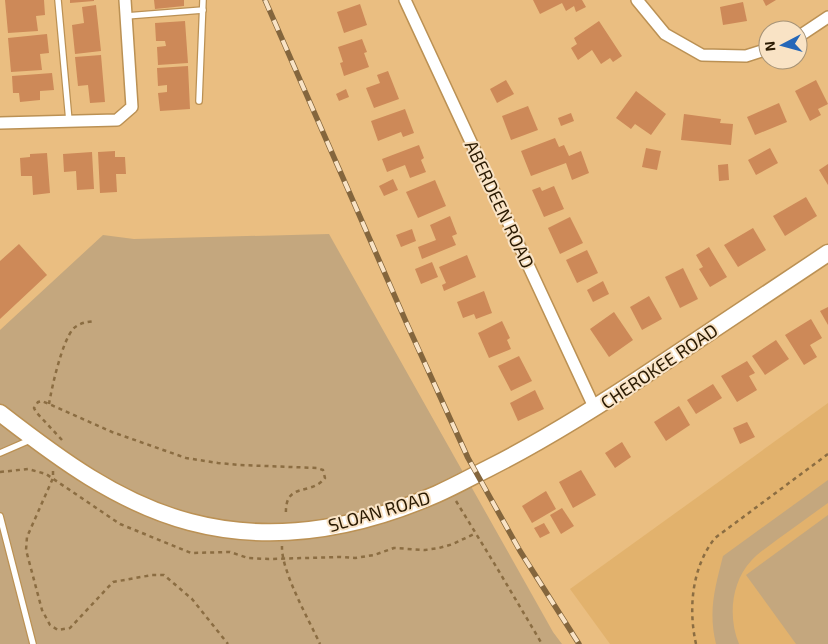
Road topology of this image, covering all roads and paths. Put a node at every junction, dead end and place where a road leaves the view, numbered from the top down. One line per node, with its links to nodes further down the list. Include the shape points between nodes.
1 (58, 0): 12 (lane)
2 (125, 0): 7 (street)
3 (203, 0): 6 (lane)
4 (405, 0): 17 (street, ABERDEEN ROAD)
5 (637, 0): 10 (street, via 665,34 702,55 746,56)
6 (203, 10): 7 (lane); 11 (lane)
7 (126, 16): 12 (street, via 132,106 117,120)
8 (828, 17): 9 (street)
9 (808, 30)
10 (758, 52)
11 (199, 101)
12 (70, 121): 13 (street)
13 (0, 123)
14 (828, 253): 17 (street, CHEROKEE ROAD)
15 (94, 321): 16 (path, via 80,324 70,333 56,369)
16 (49, 404): 22 (path, via 40,401 34,408 39,418 61,437); 26 (path, via 112,432 186,458 218,464 320,468 324,472 323,480 297,491 287,500)
17 (594, 409): 23 (street, CHEROKEE ROAD)
18 (0, 413): 19 (street, SLOAN ROAD)
19 (34, 439): 20 (lane); 22 (street, SLOAN ROAD)
20 (0, 453)
21 (828, 454): 31 (path, via 715,538 709,546 699,566 692,598)
22 (58, 456): 26 (street, SLOAN ROAD, via 115,493 162,514 218,529); 28 (path, via 53,478 27,537 26,550 42,610 50,625 58,630 70,628 113,582 164,575 192,599)
23 (485, 470): 24 (street, SLOAN ROAD)
24 (448, 489): 26 (street, SLOAN ROAD, via 360,521); 30 (path)
25 (0, 516): 27 (lane)
26 (285, 532): 29 (path, via 282,553 286,569)
27 (32, 644)
28 (228, 644)
29 (320, 644)
30 (542, 644)
31 (696, 644)

